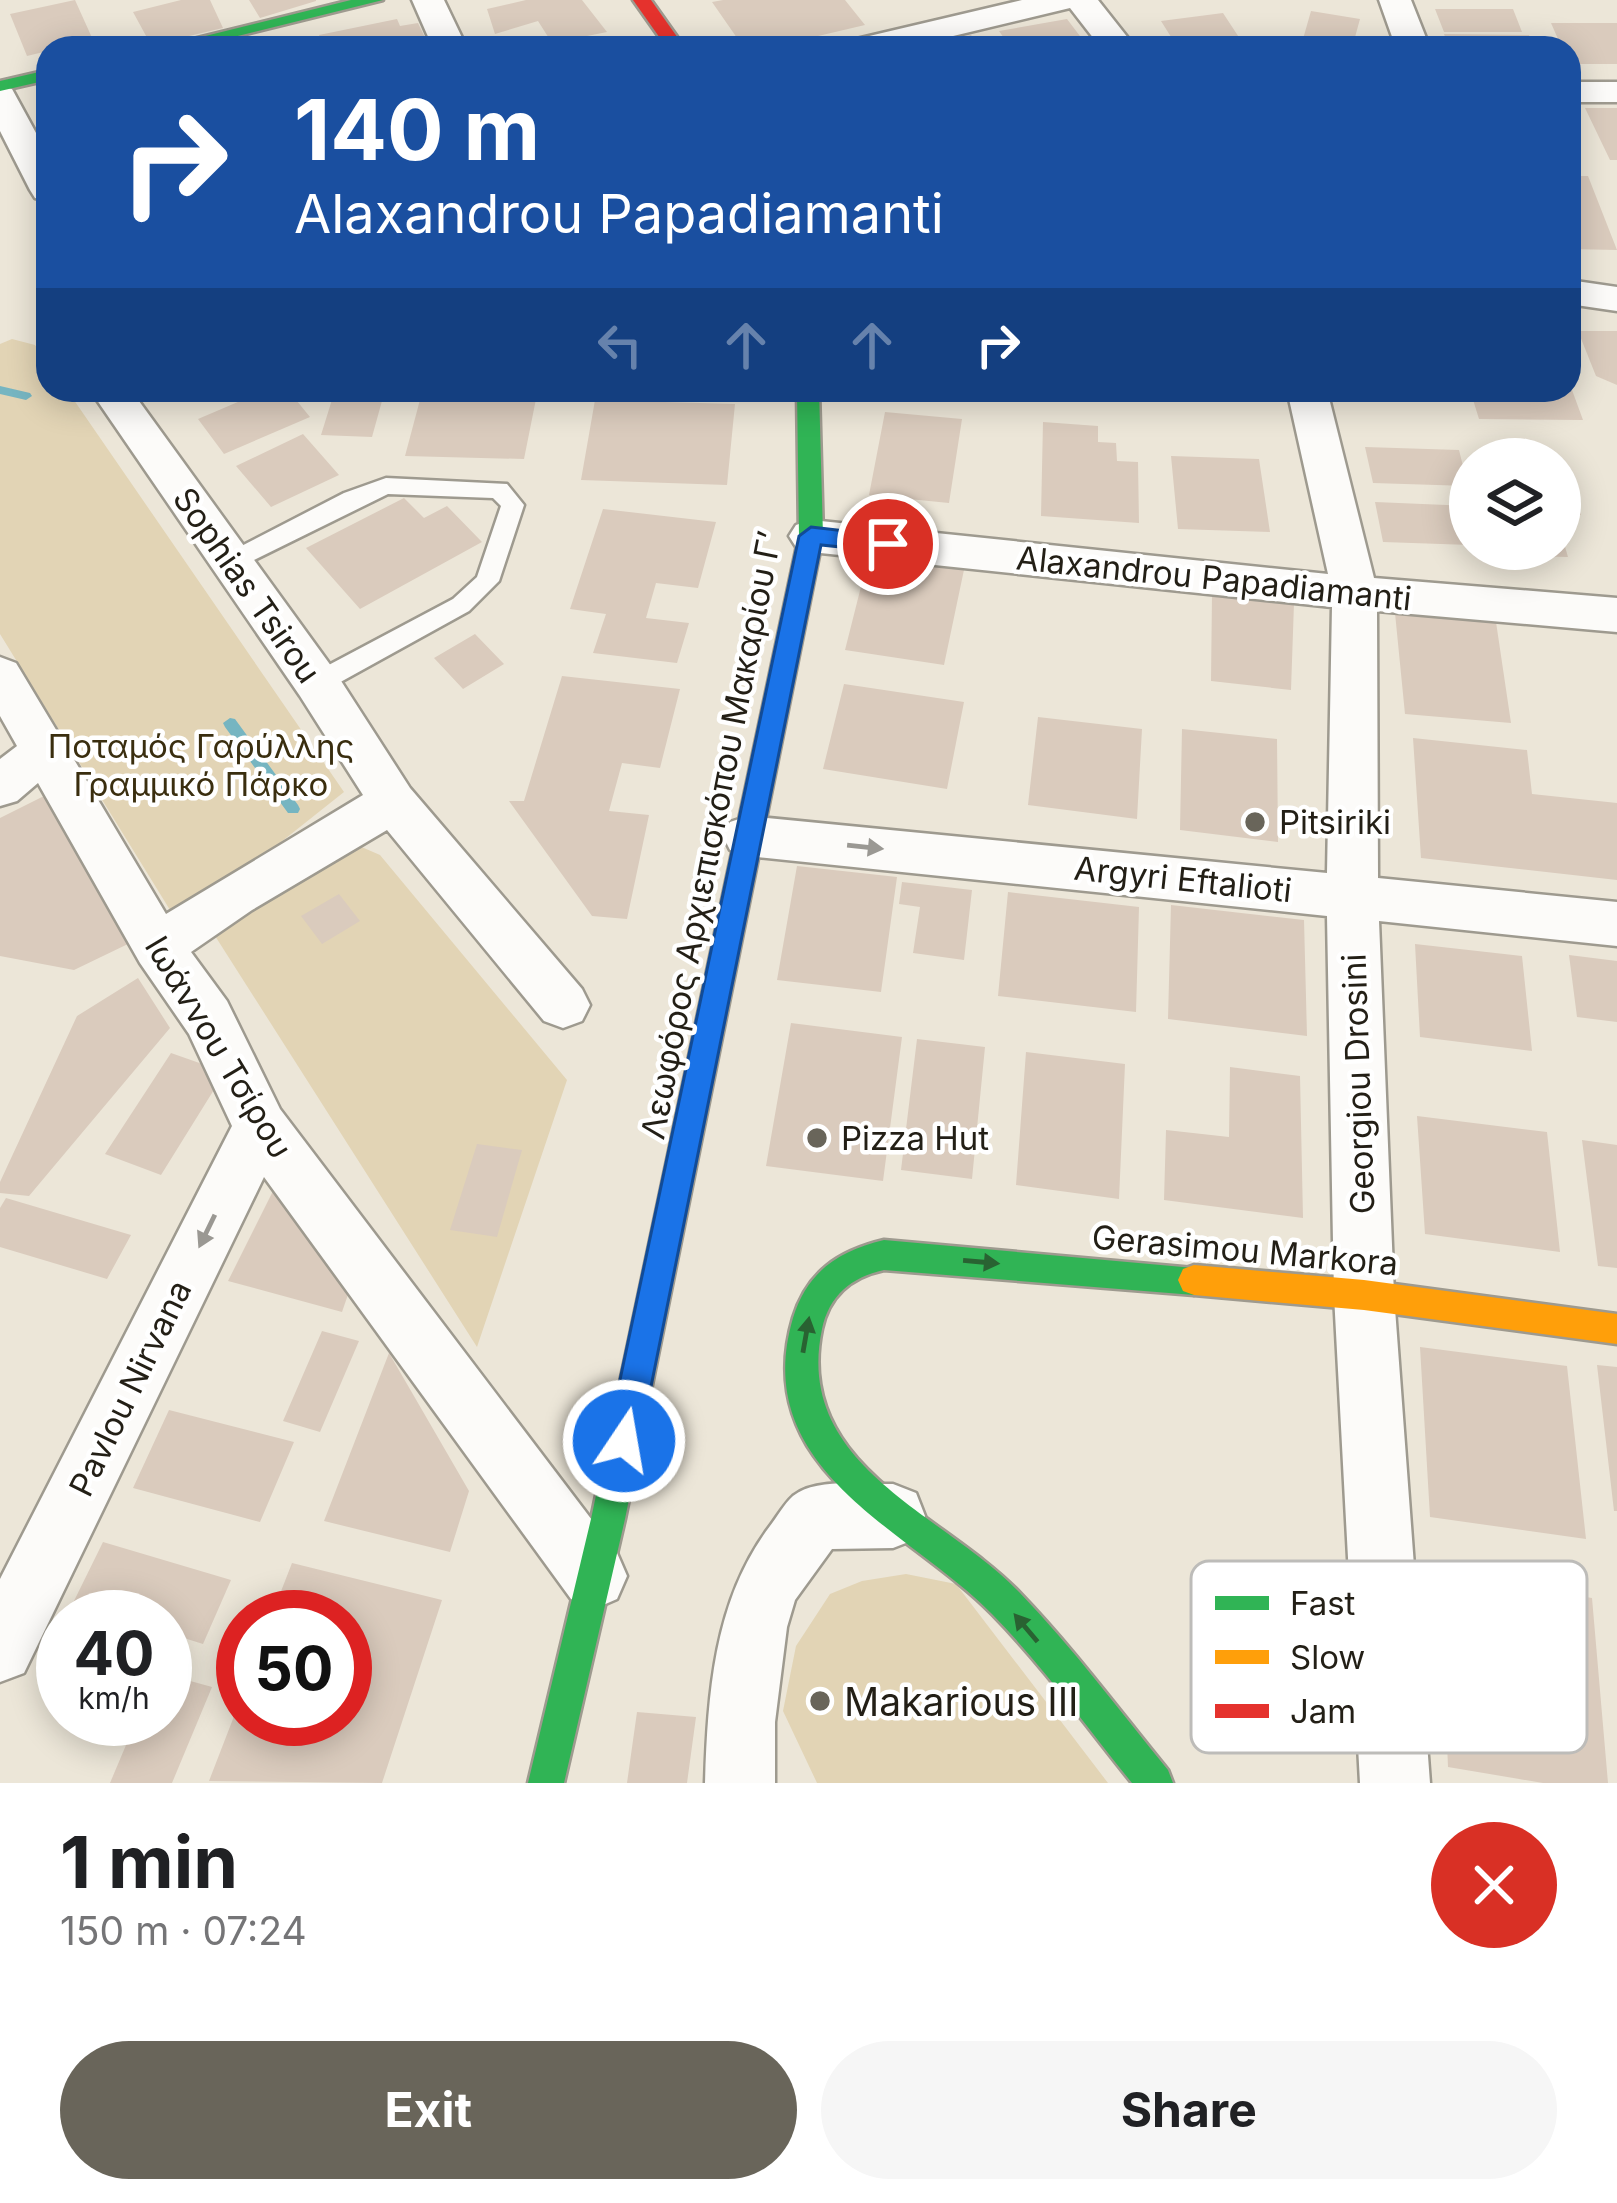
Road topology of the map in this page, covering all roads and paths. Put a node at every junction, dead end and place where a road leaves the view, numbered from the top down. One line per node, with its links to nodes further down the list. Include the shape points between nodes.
1 (374, 0): 7 (main road)
2 (428, 0): 8 (street)
3 (642, 0): 9 (main road)
4 (1064, 0): 10 (street)
5 (1081, 0): 11 (street)
6 (1395, 0): 12 (street)
7 (218, 36)
8 (444, 36)
9 (668, 36)
10 (911, 36)
11 (1109, 36)
12 (1408, 36)
13 (36, 78): 14 (main road)
14 (0, 86)
15 (1581, 92): 16 (street)
16 (1617, 92)
17 (0, 96): 18 (street)
18 (36, 166)
19 (1581, 294): 20 (street)
20 (1617, 299)
21 (119, 402): 25 (street, Sophias Tsirou)
22 (808, 402): 24 (main road, Λεωφόρος Αρχιεπισκόπου Μακαρίου Γ’)
23 (1310, 402): 26 (street, Georgiou Drosini)
24 (811, 536): 26 (street, Alaxandrou Papadiamanti); 33 (main road, Λεωφόρος Αρχιεπισκόπου Μακαρίου Γ’)
25 (232, 561): 29 (street, Sophias Tsirou); 29 (lane, via 386,486 499,490 513,505 487,580 461,605)
26 (1355, 593): 27 (street, Alaxandrou Papadiamanti); 34 (street, Georgiou Drosini)
27 (1617, 615)
28 (0, 675): 30 (street, Ιωάννου Τσίρου)
29 (317, 683): 32 (street, Sophias Tsirou)
30 (47, 748): 31 (street); 36 (street, Ιωάννου Τσίρου)
31 (0, 788)
32 (393, 802): 36 (street); 37 (street, Sophias Tsirou)
33 (748, 836): 34 (street, Argyri Eftalioti, one-way to 34); 43 (main road, Λεωφόρος Αρχιεπισκόπου Μακαρίου Γ’)
34 (1352, 897): 35 (street, Argyri Eftalioti); 39 (street, Georgiou Drosini)
35 (1617, 924)
36 (158, 947): 38 (street, Ιωάννου Τσίρου, via 208,1018)
37 (563, 1005)
38 (260, 1126): 43 (street, Ιωάννου Τσίρου); 44 (street, Pavlou Nirvana, one-way to 44)
39 (1364, 1295): 40 (main road, Gerasimou Markora); 41 (main road, Gerasimou Markora, one-way to 39, via 829,1453 805,1397 801,1338 817,1297 839,1269 865,1256); 42 (street, Georgiou Drosini)
40 (1617, 1329)
41 (893, 1516): 47 (street, via 816,1518 767,1583 746,1673); 48 (main road, one-way to 41, via 1002,1599)
42 (1381, 1561)
43 (594, 1576): 46 (main road, Λεωφόρος Αρχιεπισκόπου Μακαρίου Γ’)
44 (0, 1649)
45 (1393, 1753): 49 (street, Georgiou Drosini)
46 (546, 1783)
47 (740, 1783)
48 (1155, 1783)
49 (1395, 1783)

